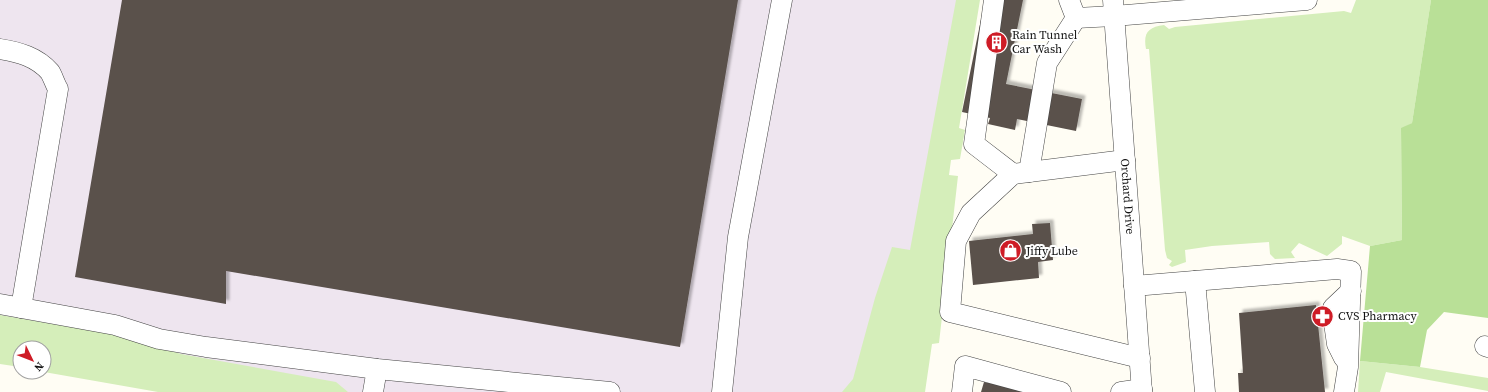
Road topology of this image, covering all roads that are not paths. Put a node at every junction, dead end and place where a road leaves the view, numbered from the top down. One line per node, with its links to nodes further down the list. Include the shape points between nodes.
1 (782, 0): 22 (street, via 738,238)
2 (994, 0): 10 (street, via 974,144)
3 (1069, 0): 7 (street)
4 (1307, 0): 5 (street)
5 (1180, 5): 6 (street)
6 (1114, 8): 7 (street); 9 (street, Orchard Drive)
7 (1076, 18): 10 (street, via 1047,63)
8 (0, 49): 15 (street, via 18,52 39,62 50,73 58,89)
9 (1125, 160): 10 (street); 12 (street, Orchard Drive)
10 (1021, 173): 16 (street, via 971,213 956,241 950,312)
11 (1195, 281): 12 (street); 13 (street, via 1337,269 1351,271); 26 (street)
12 (1134, 286): 16 (street, Orchard Drive)
13 (1351, 291): 17 (street); 17 (street, via 1334,316 1336,344)
14 (0, 304): 15 (street)
15 (21, 308): 18 (street, via 115,325 159,339)
16 (1140, 358): 19 (street, Orchard Drive)
17 (1348, 367): 27 (street)
18 (377, 369): 20 (street); 21 (street)
19 (1142, 390): 25 (street)
20 (373, 392)
21 (610, 392)
22 (722, 392)
23 (962, 392): 24 (street, via 965,366)
24 (1061, 392)
25 (1121, 392)
26 (1205, 392)
27 (1344, 392)

